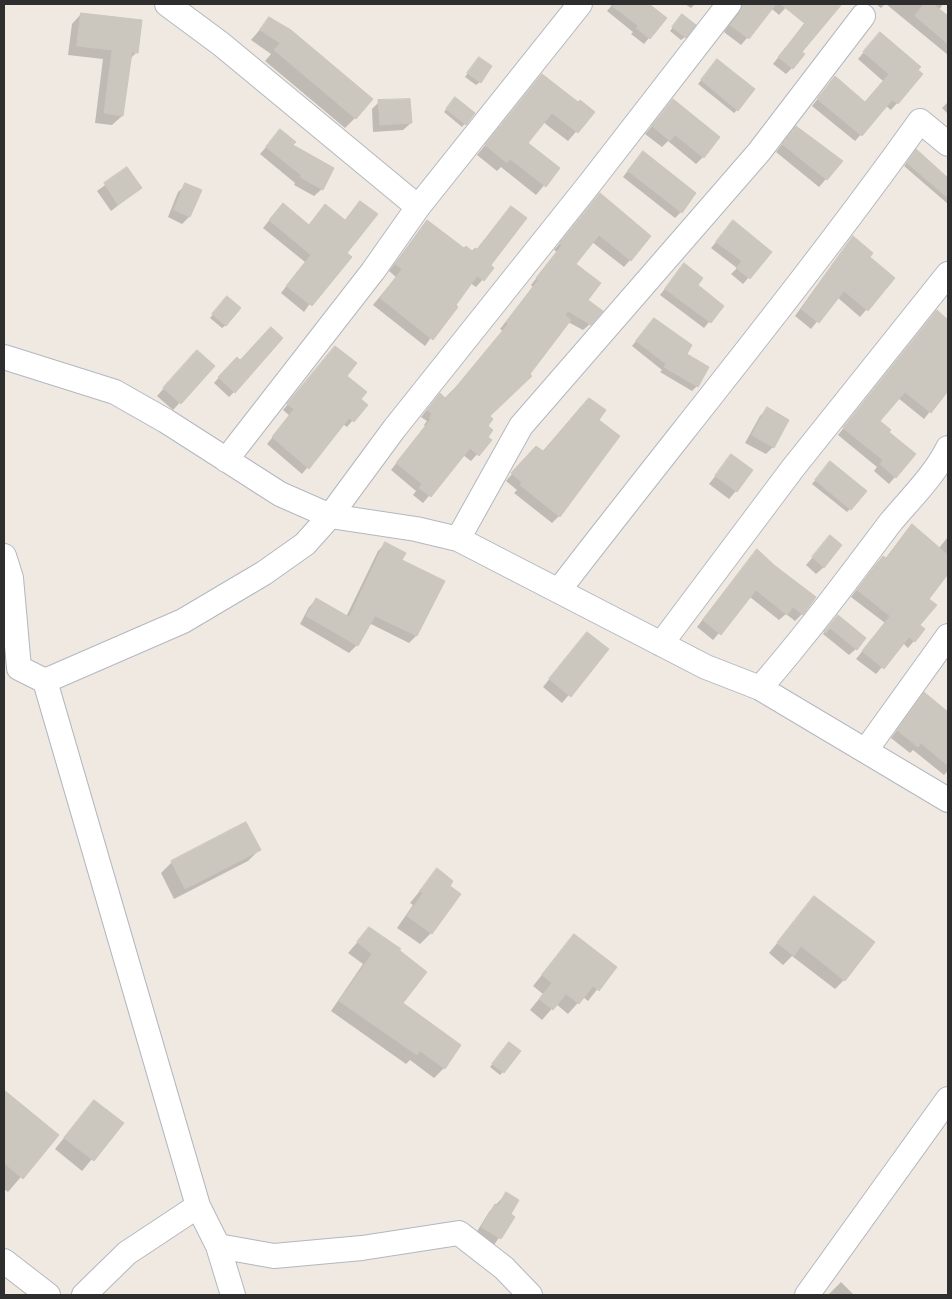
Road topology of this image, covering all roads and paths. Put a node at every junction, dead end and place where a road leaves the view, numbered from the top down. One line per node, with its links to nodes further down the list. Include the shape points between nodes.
1 (167, 4): 6 (street, via 221,44)
2 (580, 4): 6 (street)
3 (729, 4): 11 (street, via 394,429)
4 (863, 16): 12 (street, via 759,152 521,426)
5 (948, 144): 14 (street, via 920,122 847,223)
6 (418, 207): 10 (street, via 373,271)
7 (948, 274): 16 (street, via 793,468)
8 (4, 357): 10 (street, via 116,392)
9 (948, 448): 19 (street, via 941,462)
10 (226, 460): 11 (street, via 280,494)
11 (330, 516): 12 (street); 18 (street, via 305,544 234,592 167,629)
12 (458, 539): 14 (street)
13 (4, 556): 17 (street, via 11,578)
14 (559, 590): 16 (street)
15 (948, 636): 20 (street)
16 (661, 644): 19 (street, via 706,667)
17 (11, 674): 18 (street)
18 (45, 681): 23 (street)
19 (760, 688): 20 (street)
20 (866, 750): 21 (street)
21 (948, 800)
22 (948, 1099): 30 (street)
23 (198, 1206): 24 (street); 27 (street, via 127,1253)
24 (218, 1246): 28 (street); 29 (street, via 274,1256 362,1248 459,1233 504,1268)
25 (4, 1261): 26 (street)
26 (48, 1295)
27 (84, 1295)
28 (233, 1295)
29 (530, 1295)
30 (808, 1295)

